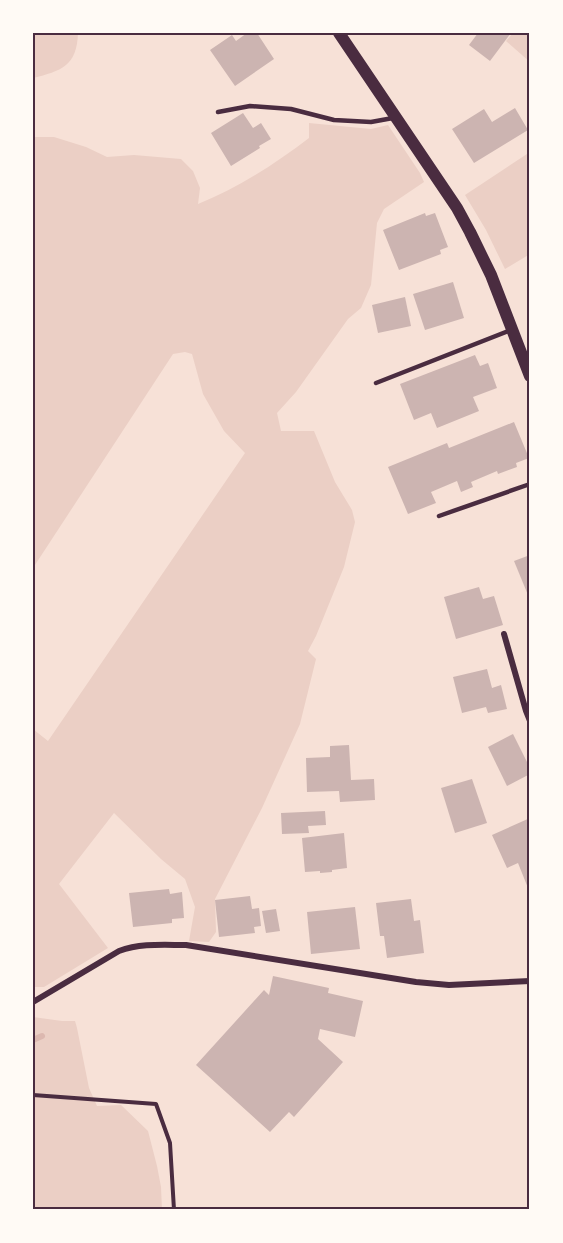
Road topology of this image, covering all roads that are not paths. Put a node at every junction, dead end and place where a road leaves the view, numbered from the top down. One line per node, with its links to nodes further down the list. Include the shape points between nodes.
1 (339, 33): 3 (main road)
2 (218, 112): 3 (lane, via 250,106 291,109 334,120 371,122)
3 (395, 117): 4 (main road, via 457,208 491,275)
4 (512, 330): 5 (main road); 6 (lane)
5 (530, 376)
6 (376, 383)
7 (530, 484): 8 (lane)
8 (439, 516)
9 (504, 634): 10 (street)
10 (530, 721)
11 (527, 981): 12 (street, via 438,984 186,945 151,945 119,951)
12 (33, 1002)

